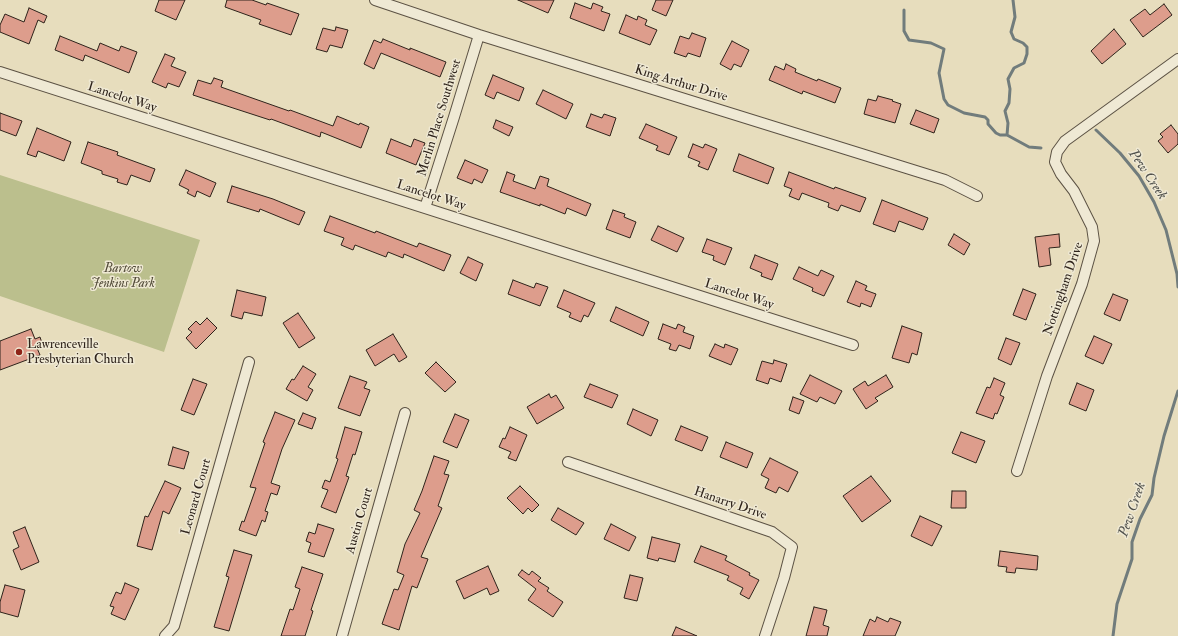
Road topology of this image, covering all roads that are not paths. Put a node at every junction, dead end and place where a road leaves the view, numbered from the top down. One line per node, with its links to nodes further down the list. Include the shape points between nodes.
1 (375, 0): 2 (street, King Arthur Drive)
2 (479, 35): 5 (street, King Arthur Drive, via 945,180); 6 (street, Merlin Place Southwest)
3 (1178, 60): 11 (street, Nottingham Drive, via 1065,141 1057,152 1055,162 1074,191 1092,227 1094,241 1082,284 1047,376)
4 (0, 72): 6 (street, Lancelot Way)
5 (977, 196)
6 (425, 208): 7 (street, Lancelot Way)
7 (853, 345)
8 (249, 362): 12 (street, Leonard Court, via 174,626)
9 (404, 414): 13 (street, Austin Court)
10 (568, 462): 14 (street, Hanarry Drive, via 772,532 792,547)
11 (1017, 471)
12 (166, 636)
13 (342, 636)
14 (765, 636)

